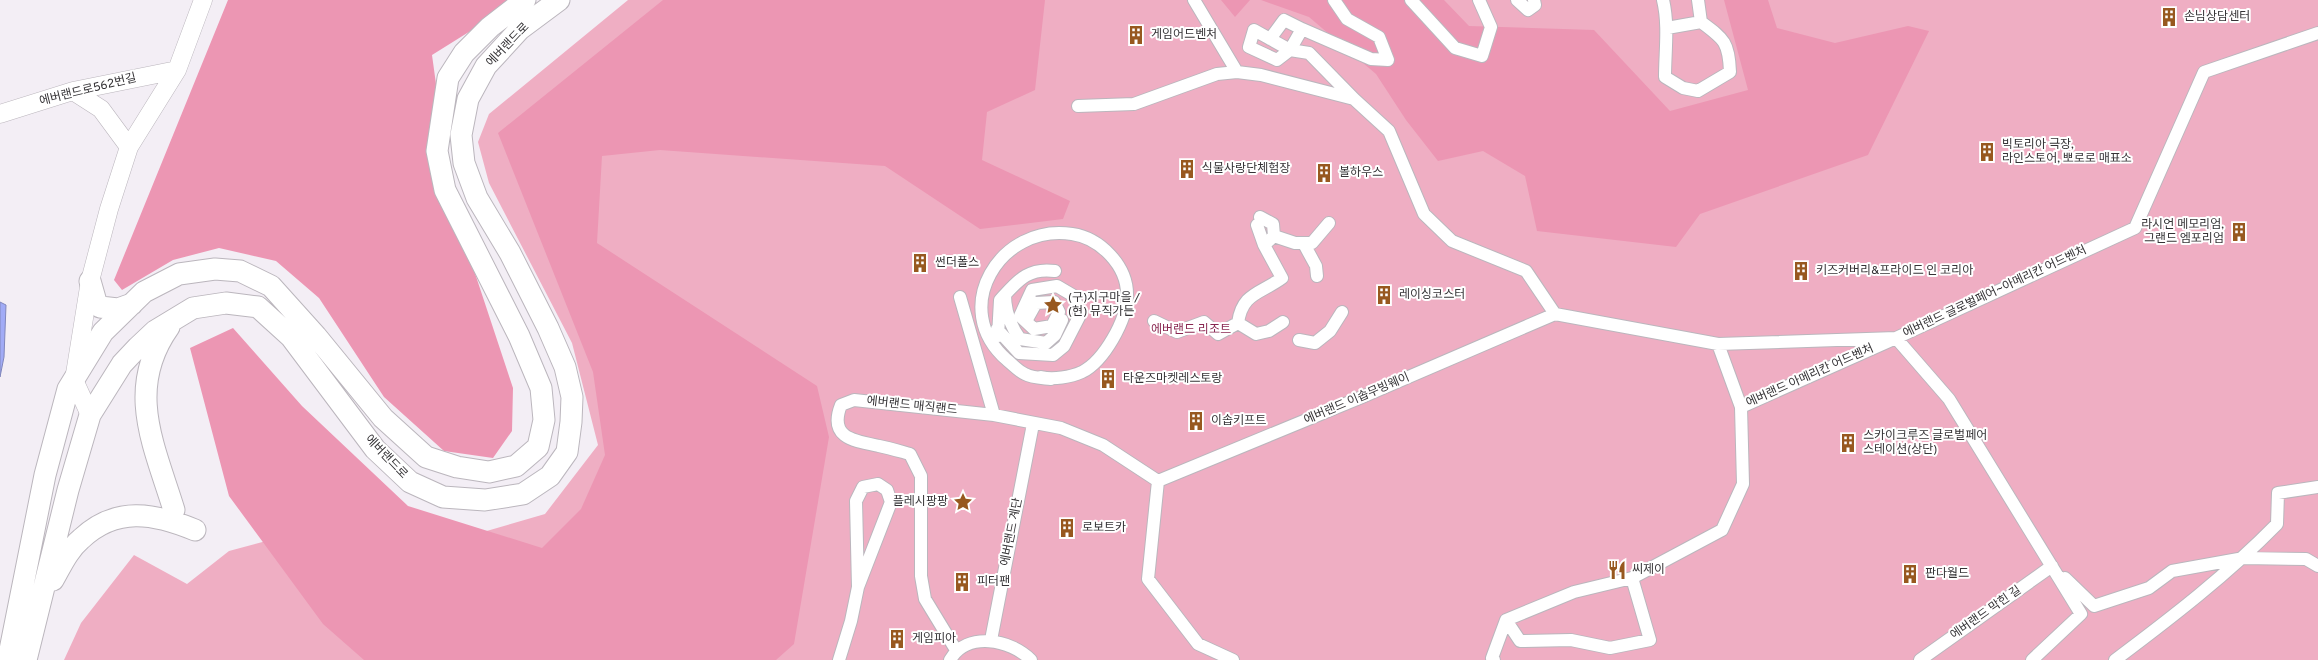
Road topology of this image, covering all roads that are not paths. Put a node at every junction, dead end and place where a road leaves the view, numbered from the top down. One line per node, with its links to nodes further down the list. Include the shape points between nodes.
1 (203, 0): 18 (street)
2 (525, 0): 35 (street, 에버랜드로, via 490,27 464,53 448,78 438,152 444,190 519,336 541,388 544,420 538,447 516,466 489,472 458,468 426,457 383,418 271,286 240,271 215,269 179,274 144,292)
3 (559, 0): 38 (street, 에버랜드로, via 520,29 486,66 468,99 461,135 464,163 477,198 510,253 565,367 572,397 567,452 550,476 523,494 485,500 443,497 410,482 375,449 290,337 258,307 226,302 193,308)
4 (1194, 0): 19 (street)
5 (1334, 0): 14 (street, via 1347,18 1380,37 1388,60 1370,59)
6 (1412, 0): 7 (street, via 1456,48 1482,56 1491,27)
7 (1479, 0)
8 (1516, 0): 9 (street, via 1528,10 1534,5)
9 (1534, 0)
10 (1663, 0): 13 (street)
11 (1698, 0): 12 (street)
12 (1701, 22): 13 (street); 13 (street, via 1720,36 1729,51 1730,72 1698,91 1683,88 1665,77)
13 (1667, 28)
14 (1302, 29): 16 (street, via 1284,20); 17 (street)
15 (2318, 33): 44 (street, 에버랜드 글로벌페어~아메리칸 어드벤처, via 2204,72 2135,228)
16 (1270, 39): 17 (street); 17 (street, via 1254,30 1249,47 1278,60)
17 (1290, 50): 21 (street, via 1309,52)
18 (178, 70): 20 (street, 에버랜드로562번길); 24 (street)
19 (1237, 72): 21 (street); 22 (street, via 1217,74 1134,104)
20 (73, 91): 23 (street, 에버랜드로562번길); 24 (street, via 101,109)
21 (1354, 99): 37 (street, via 1389,130 1424,214 1452,241 1526,271)
22 (1078, 106)
23 (0, 114)
24 (129, 147): 31 (street)
25 (1329, 223): 28 (street, via 1312,243)
26 (1274, 236): 27 (street); 27 (street, via 1273,224 1258,221); 28 (street)
27 (1264, 244): 42 (street, via 1282,278 1266,290 1248,297 1240,310)
28 (1304, 244): 30 (street, via 1316,266)
29 (1055, 271): 32 (street, via 1024,274)
30 (1317, 276)
31 (90, 281): 35 (street, via 100,307 118,309); 48 (street)
32 (1005, 295): 34 (street, via 1011,325 1020,339 1046,343 1055,335 1065,313); 43 (street, via 1000,300)
33 (960, 297): 51 (street)
34 (1054, 302): 39 (street, via 1036,304); 39 (street, via 1059,312 1052,326 1034,329)
35 (132, 304): 48 (street, 에버랜드로, via 103,332)
36 (1342, 312): 45 (street, via 1330,330 1314,343)
37 (1555, 314): 46 (street, 에버랜드 글로벌페어~아메리칸 어드벤처); 53 (street, 에버랜드 이솝무빙웨이)
38 (177, 316): 50 (street, 에버랜드로, via 155,331 122,364); 55 (street, via 158,343 151,360 145,401 152,442)
39 (1026, 321): 43 (street, via 1020,316 1032,290 1057,286 1074,296 1080,315 1064,346 1053,354 1018,353)
40 (1154, 321): 42 (street, via 1176,332 1204,322 1218,334)
41 (1283, 322): 42 (street, via 1269,331 1256,334)
42 (1238, 323)
43 (997, 329): 47 (street)
44 (1896, 338): 46 (street, 에버랜드 글로벌페어~아메리칸 어드벤처); 49 (street, 에버랜드 아메리칸 어드벤처); 58 (street, via 1949,399)
45 (1299, 340)
46 (1718, 344): 49 (street)
47 (1000, 354): 47 (street, via 987,334 981,309 983,290 993,266 1009,250 1048,233 1072,234 1095,241 1110,254 1122,272 1128,296 1123,319 1100,356 1082,372 1046,378 1024,374)
48 (74, 380): 50 (street); 66 (street, 에버랜드로, via 68,389 44,475)
49 (1741, 408): 60 (street, 에버랜드 아메리칸 어드벤처, via 1743,484 1722,530)
50 (90, 415): 62 (street, 에버랜드로)
51 (994, 415): 52 (street, 에버랜드 매직랜드); 65 (street, 에버랜드 매직랜드, via 854,400 842,405 836,418 840,431 854,441 910,454 921,476 921,576 925,599)
52 (1033, 424): 53 (street, 에버랜드 매직랜드, via 1061,428 1103,445); 64 (street, 에버랜드 계단)
53 (1158, 481): 70 (street, via 1148,579 1198,644)
54 (2318, 487): 57 (street, via 2278,493 2276,524)
55 (174, 510)
56 (195, 530): 62 (street, via 152,515 136,514 107,522 80,539 68,553)
57 (2244, 558): 58 (street, via 2172,571 2149,588 2094,606); 59 (street, via 2306,559); 74 (street)
58 (2052, 566): 72 (street, 에버랜드 막힌 길); 73 (street, via 2081,614)
59 (2318, 566)
60 (1632, 578): 63 (street, 에버랜드 아메리칸 어드벤처, via 1574,592); 63 (street, via 1650,640 1610,648 1572,640 1520,641)
61 (858, 587): 61 (street, via 856,502 863,487 878,484 887,490 891,502); 68 (street)
62 (40, 602): 67 (street, 에버랜드로)
63 (1506, 620): 71 (street)
64 (991, 640): 65 (street, 에버랜드 매직랜드, via 973,643); 69 (street)
65 (953, 655)
66 (8, 660)
67 (26, 660)
68 (839, 660)
69 (1031, 660)
70 (1233, 660)
71 (1494, 660)
72 (1920, 660)
73 (2032, 660)
74 (2115, 660)

